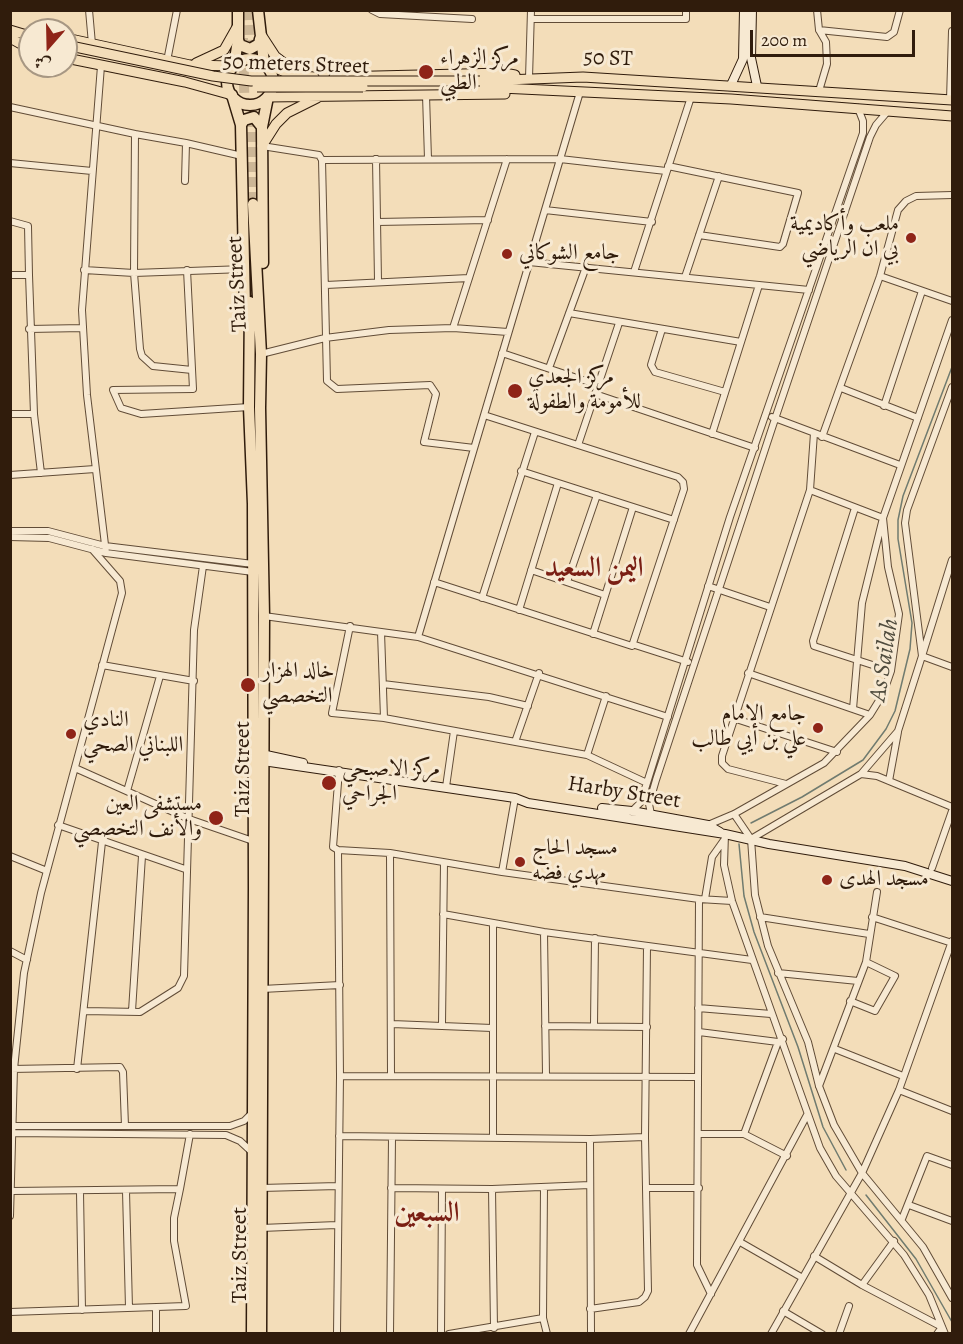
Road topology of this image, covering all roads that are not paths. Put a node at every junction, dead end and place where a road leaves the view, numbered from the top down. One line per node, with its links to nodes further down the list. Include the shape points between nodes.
1 (89, 10): 22 (street)
2 (177, 10): 26 (street)
3 (238, 10): 16 (highway)
4 (258, 10): 19 (highway)
5 (372, 10): 14 (street, via 380,14)
6 (531, 10): 15 (street)
7 (582, 10): 13 (street)
8 (686, 10): 13 (street, via 686,19)
9 (744, 10): 35 (street, via 743,59)
10 (752, 10): 36 (street, via 751,58)
11 (817, 10): 17 (street)
12 (900, 10): 17 (street, via 894,32 887,37)
13 (582, 18): 15 (street)
14 (472, 19)
15 (531, 19): 32 (street)
16 (238, 24): 20 (highway); 28 (main road, via 224,50)
17 (819, 30): 38 (street, via 826,42 827,64)
18 (952, 31): 47 (street)
19 (259, 34): 20 (highway, via 255,48 240,45); 27 (highway); 31 (main road, via 274,56)
20 (238, 40): 30 (highway)
21 (78, 41): 22 (main road)
22 (92, 44): 26 (main road)
23 (78, 48): 34 (main road, 50 meters Street, bridge, via 251,81)
24 (78, 53): 34 (main road, 50 meters Street, bridge, via 251,87)
25 (78, 61): 29 (main road)
26 (167, 61): 28 (main road)
27 (264, 63): 30 (highway, via 249,59); 31 (main road, 50 ST); 42 (highway, via 273,79)
28 (190, 65): 30 (main road); 33 (main road, via 190,76)
29 (101, 66): 33 (main road); 53 (street)
30 (234, 66): 40 (highway, via 227,81)
31 (308, 77): 32 (main road, 50 ST, via 504,73); 43 (main road, via 303,87)
32 (529, 78): 34 (main road, 50 meters Street); 35 (main road, 50 ST)
33 (185, 82): 40 (main road)
34 (480, 84): 37 (main road, 50 meters Street)
35 (731, 85): 36 (main road, 50 ST); 46 (main road)
36 (757, 86): 38 (main road, 50 ST)
37 (529, 90): 39 (main road, 50 ST); 41 (main road, 50 ST)
38 (819, 91): 47 (main road, 50 ST)
39 (580, 92): 45 (main road, 50 ST); 63 (street)
40 (231, 95): 42 (highway, via 247,105); 52 (highway)
41 (426, 95): 44 (main road, 50 ST); 61 (street)
42 (268, 97): 43 (main road, 50 ST); 54 (highway)
43 (309, 97): 44 (main road, 50 ST)
44 (319, 97): 57 (main road, via 287,113)
45 (691, 97): 46 (main road, 50 ST); 65 (street)
46 (731, 99): 49 (main road, 50 ST)
47 (951, 100)
48 (10, 107): 53 (street)
49 (858, 108): 50 (main road, 50 ST); 76 (street, via 862,133)
50 (888, 111): 51 (main road, 50 ST); 78 (street, via 870,137)
51 (952, 116)
52 (241, 125): 54 (highway, via 254,117); 58 (highway)
53 (96, 126): 55 (street); 66 (street)
54 (262, 126): 57 (highway)
55 (135, 134): 56 (street); 85 (street)
56 (186, 143): 58 (street); 68 (street)
57 (262, 146): 59 (street, via 319,155); 105 (highway)
58 (242, 156): 81 (highway)
59 (322, 159): 60 (street); 92 (street)
60 (376, 159): 61 (street); 74 (street)
61 (428, 159): 62 (street)
62 (507, 159): 63 (street); 72 (street)
63 (560, 159): 65 (street); 71 (street)
64 (10, 163): 66 (street)
65 (667, 169): 67 (street); 75 (street)
66 (92, 171): 82 (street)
67 (719, 176): 77 (street); 77 (street, via 798,193 783,244 776,248)
68 (185, 181)
69 (952, 195): 88 (street, via 916,196 902,205)
70 (251, 204): 105 (highway, Taiz Street)
71 (545, 210): 75 (street); 79 (street)
72 (488, 220): 74 (street); 90 (street)
73 (10, 221): 87 (street, via 28,226)
74 (377, 222): 91 (street)
75 (652, 222): 84 (street)
76 (828, 234): 78 (street); 94 (street)
77 (699, 235): 89 (street)
78 (837, 238): 123 (street)
79 (529, 262): 80 (street); 104 (street)
80 (586, 267): 84 (street); 97 (street)
81 (243, 269): 83 (street); 105 (highway, via 245,314)
82 (84, 270): 85 (street); 100 (street)
83 (187, 270): 85 (street); 111 (street)
84 (634, 272): 89 (street)
85 (134, 273): 111 (street, via 142,356 153,366)
86 (10, 275): 87 (street)
87 (29, 275): 102 (street)
88 (880, 276): 95 (street); 114 (street)
89 (685, 277): 93 (street)
90 (469, 278): 91 (street); 101 (street)
91 (378, 281): 92 (street)
92 (326, 285): 106 (street)
93 (759, 285): 94 (street); 107 (street)
94 (809, 290): 122 (street)
95 (922, 291): 96 (street); 117 (street)
96 (952, 301)
97 (568, 313): 99 (street); 110 (street)
98 (952, 320): 124 (street)
99 (619, 323): 103 (street); 112 (street)
100 (83, 328): 102 (street); 133 (street)
101 (453, 328): 104 (street); 106 (street)
102 (29, 329): 120 (street)
103 (662, 330): 107 (street); 115 (street, via 651,365 655,372)
104 (508, 332): 108 (street)
105 (255, 334): 109 (highway, Taiz Street); 118 (highway, Taiz Street)
106 (325, 338): 109 (street); 130 (street, via 327,381 337,388 430,385 435,394 424,442)
107 (741, 342): 115 (street)
108 (502, 353): 110 (street); 121 (street)
109 (261, 354): 140 (highway, Taiz Street)
110 (549, 368): 112 (street)
111 (192, 370): 118 (street, via 193,389 113,390 122,408 141,414)
112 (598, 385): 116 (street)
113 (952, 387): 167 (street, via 905,523)
114 (841, 388): 117 (street); 128 (street)
115 (725, 392): 126 (street)
116 (595, 394): 126 (street); 129 (street)
117 (884, 405): 124 (street)
118 (249, 407): 140 (highway, Taiz Street)
119 (10, 414): 120 (street)
120 (34, 414): 135 (street)
121 (484, 415): 125 (street); 130 (street)
122 (766, 415): 123 (street); 131 (street)
123 (775, 418): 127 (street); 156 (street)
124 (918, 418): 132 (street)
125 (535, 432): 129 (street); 134 (street)
126 (712, 434): 131 (street)
127 (814, 434): 128 (street); 138 (street)
128 (822, 437): 132 (street)
129 (578, 445): 144 (street, via 678,477 684,489)
130 (474, 448): 153 (street)
131 (754, 448): 155 (street)
132 (900, 465): 143 (street)
133 (95, 469): 135 (street); 148 (street)
134 (521, 471): 137 (street); 158 (street)
135 (41, 473): 136 (street)
136 (10, 475)
137 (558, 483): 139 (street); 152 (street)
138 (810, 490): 142 (street); 159 (street)
139 (597, 495): 141 (street); 154 (street)
140 (257, 505): 151 (highway, Taiz Street); 161 (highway, Taiz Street)
141 (633, 507): 144 (street); 157 (street)
142 (855, 508): 143 (street); 169 (street, via 813,641 817,649)
143 (883, 518): 169 (street, via 862,603); 173 (street, via 888,567 899,614)
144 (674, 520): 166 (street)
145 (10, 531): 148 (street, via 48,531)
146 (10, 537): 147 (street, via 49,538)
147 (92, 549): 148 (street); 170 (street, via 122,586)
148 (105, 549): 150 (street); 151 (street)
149 (952, 560): 167 (street)
150 (203, 566): 151 (street); 177 (street, via 194,630)
151 (253, 568): 211 (highway, Taiz Street)
152 (531, 570): 154 (street); 160 (street)
153 (434, 582): 158 (street); 165 (street)
154 (567, 582): 157 (street)
155 (708, 586): 156 (street); 168 (street)
156 (717, 590): 159 (street); 171 (street)
157 (605, 595): 164 (street)
158 (482, 598): 160 (street)
159 (770, 607): 174 (street)
160 (519, 610): 164 (street)
161 (264, 616): 162 (street); 191 (highway, Taiz Street)
162 (350, 626): 163 (street); 184 (street, via 332,712)
163 (381, 632): 165 (street); 178 (street)
164 (593, 634): 166 (street)
165 (418, 638): 175 (street)
166 (635, 645): 168 (street)
167 (922, 656): 172 (street); 187 (street)
168 (685, 661): 171 (street); 183 (street)
169 (858, 662): 173 (street); 181 (street)
170 (102, 664): 176 (street); 192 (street)
171 (694, 664): 201 (street)
172 (952, 667)
173 (891, 671): 182 (street)
174 (748, 673): 181 (street); 185 (street)
175 (539, 674): 179 (street); 180 (street)
176 (160, 676): 177 (street); 199 (street)
177 (194, 681): 206 (street)
178 (383, 684): 180 (street, via 489,697); 184 (street)
179 (606, 696): 183 (street); 190 (street)
180 (528, 706): 188 (street)
181 (853, 709): 182 (street)
182 (870, 715): 189 (street)
183 (668, 717): 196 (street)
184 (384, 718): 186 (street)
185 (733, 718): 189 (street); 197 (street, via 722,764)
186 (454, 731): 188 (street); 198 (street)
187 (898, 731): 194 (street); 195 (street)
188 (515, 742): 190 (street)
189 (837, 752): 197 (street)
190 (587, 755): 196 (street)
191 (263, 758): 193 (street, Harby Street); 244 (highway, Taiz Street)
192 (75, 768): 199 (street); 207 (street)
193 (339, 770): 198 (street, Harby Street); 213 (street, via 333,847)
194 (861, 774): 195 (street); 210 (street)
195 (889, 781): 202 (street)
196 (647, 783): 201 (street)
197 (786, 784): 205 (street)
198 (446, 787): 200 (street, Harby Street)
199 (127, 791): 206 (street)
200 (515, 798): 203 (street, Harby Street); 209 (street, Harby Street); 221 (street)
201 (645, 803): 203 (street); 204 (street)
202 (952, 809): 218 (street)
203 (632, 811): 204 (street, Harby Street)
204 (651, 814): 208 (street, Harby Street)
205 (734, 814): 208 (street); 210 (street)
206 (189, 819): 211 (street); 219 (street)
207 (58, 825): 212 (street); 220 (street)
208 (708, 825): 209 (street, Harby Street)
209 (725, 837): 210 (street, Harby Street); 225 (street, via 711,857); 226 (street, via 724,865)
210 (751, 839): 218 (street, Harby Street, via 879,856); 223 (street, Harby Street, via 905,866); 228 (street)
211 (253, 841): 272 (highway, Taiz Street)
212 (102, 842): 216 (street); 247 (street)
213 (338, 850): 214 (street); 243 (street)
214 (390, 853): 217 (street); 250 (street)
215 (10, 856): 220 (street)
216 (142, 856): 219 (street); 248 (street)
217 (444, 863): 221 (street); 227 (street)
218 (932, 868): 222 (street, Harby Street)
219 (185, 869): 248 (street, via 184,976 178,988 157,1003)
220 (46, 871): 238 (street)
221 (502, 872): 225 (street)
222 (952, 875)
223 (952, 881)
224 (877, 892): 229 (street)
225 (702, 899): 226 (street); 237 (street)
226 (732, 902): 239 (street)
227 (443, 914): 230 (street); 251 (street)
228 (760, 917): 232 (street); 241 (street)
229 (872, 917): 232 (street); 234 (street)
230 (493, 923): 231 (street); 255 (street)
231 (544, 932): 233 (street); 253 (street)
232 (869, 934): 240 (street)
233 (595, 938): 235 (street); 252 (street)
234 (952, 942): 264 (street)
235 (647, 946): 237 (street); 254 (street)
236 (10, 951): 238 (street)
237 (698, 953): 239 (street); 246 (street)
238 (27, 960): 259 (street)
239 (752, 960): 249 (street)
240 (866, 962): 242 (street); 245 (street, via 895,976 875,1011)
241 (778, 973): 242 (street); 268 (street, via 808,1042)
242 (858, 981): 245 (street)
243 (340, 985): 244 (street); 262 (street)
244 (262, 989): 293 (highway, Taiz Street)
245 (850, 1001): 258 (street)
246 (698, 1008): 249 (street); 256 (street)
247 (84, 1011): 248 (street); 260 (street)
248 (132, 1011)
249 (771, 1014): 257 (street)
250 (392, 1024): 251 (street); 261 (street)
251 (442, 1024): 255 (street)
252 (594, 1025): 253 (street); 254 (street)
253 (544, 1026): 263 (street)
254 (647, 1027): 265 (street)
255 (492, 1028): 267 (street)
256 (699, 1032): 257 (street); 266 (street)
257 (781, 1040): 273 (street); 279 (street)
258 (835, 1049): 264 (street); 268 (street)
259 (12, 1069): 260 (street); 276 (street)
260 (77, 1069): 274 (street, via 120,1067)
261 (391, 1075): 262 (street); 267 (street)
262 (340, 1076): 281 (street)
263 (546, 1076): 265 (street); 267 (street)
264 (903, 1076): 269 (street)
265 (647, 1077): 266 (street); 284 (street)
266 (698, 1077): 278 (street)
267 (493, 1078): 283 (street)
268 (819, 1086): 289 (street, via 837,1131)
269 (899, 1090): 271 (street); 289 (street)
270 (952, 1102): 271 (street)
271 (951, 1110)
272 (253, 1111): 275 (street, via 241,1123); 286 (highway, Taiz Street)
273 (808, 1115): 287 (street); 303 (street, via 825,1158)
274 (125, 1126): 275 (street); 276 (street)
275 (227, 1126): 280 (street)
276 (11, 1130): 277 (street); 300 (street)
277 (190, 1134): 280 (street); 299 (street)
278 (699, 1134): 279 (street); 296 (street)
279 (744, 1134): 287 (street)
280 (226, 1135): 286 (street, via 240,1140)
281 (339, 1136): 282 (street); 291 (street)
282 (392, 1137): 283 (street); 294 (street)
283 (493, 1137): 285 (street)
284 (645, 1137): 285 (street); 295 (street)
285 (590, 1139): 290 (street)
286 (253, 1153): 328 (highway, Taiz Street)
287 (787, 1156): 311 (street)
288 (952, 1166): 304 (street, via 927,1156)
289 (862, 1173): 303 (street); 306 (street)
290 (590, 1185): 292 (street); 320 (street)
291 (338, 1186): 293 (street); 308 (street)
292 (544, 1187): 298 (street); 324 (street)
293 (261, 1188): 309 (highway, Taiz Street)
294 (391, 1188): 297 (street); 331 (street)
295 (647, 1188): 296 (street); 320 (street, via 648,1291 639,1302)
296 (699, 1188): 315 (street, via 697,1265)
297 (442, 1189): 298 (street); 332 (street)
298 (492, 1189): 325 (street)
299 (180, 1190): 301 (street); 319 (street, via 174,1241 186,1306)
300 (12, 1191): 302 (street); 305 (street)
301 (126, 1191): 302 (street); 318 (street)
302 (80, 1192): 321 (street)
303 (849, 1192): 310 (street); 312 (street)
304 (909, 1205): 306 (street); 307 (street)
305 (10, 1216)
306 (902, 1219): 316 (street)
307 (952, 1221)
308 (337, 1225): 309 (street); 330 (street)
309 (261, 1228): 329 (highway, Taiz Street)
310 (894, 1241): 314 (street); 326 (street, via 922,1282)
311 (740, 1242): 313 (street); 315 (street)
312 (814, 1256): 313 (street); 314 (street)
313 (801, 1277): 322 (street)
314 (862, 1286): 326 (street)
315 (711, 1294): 336 (street)
316 (952, 1298)
317 (849, 1306): 339 (street)
318 (129, 1308): 319 (street); 321 (street)
319 (156, 1308): 327 (street)
320 (590, 1309): 335 (street)
321 (82, 1310): 323 (street)
322 (783, 1311): 337 (street); 338 (street)
323 (10, 1312)
324 (543, 1318): 325 (street); 334 (street)
325 (494, 1328): 333 (street)
326 (943, 1330): 340 (street)
327 (156, 1334)
328 (252, 1334)
329 (261, 1334)
330 (337, 1334)
331 (390, 1334)
332 (441, 1334)
333 (449, 1334)
334 (547, 1334)
335 (591, 1334)
336 (689, 1334)
337 (771, 1334)
338 (822, 1334)
339 (839, 1334)
340 (937, 1334)

